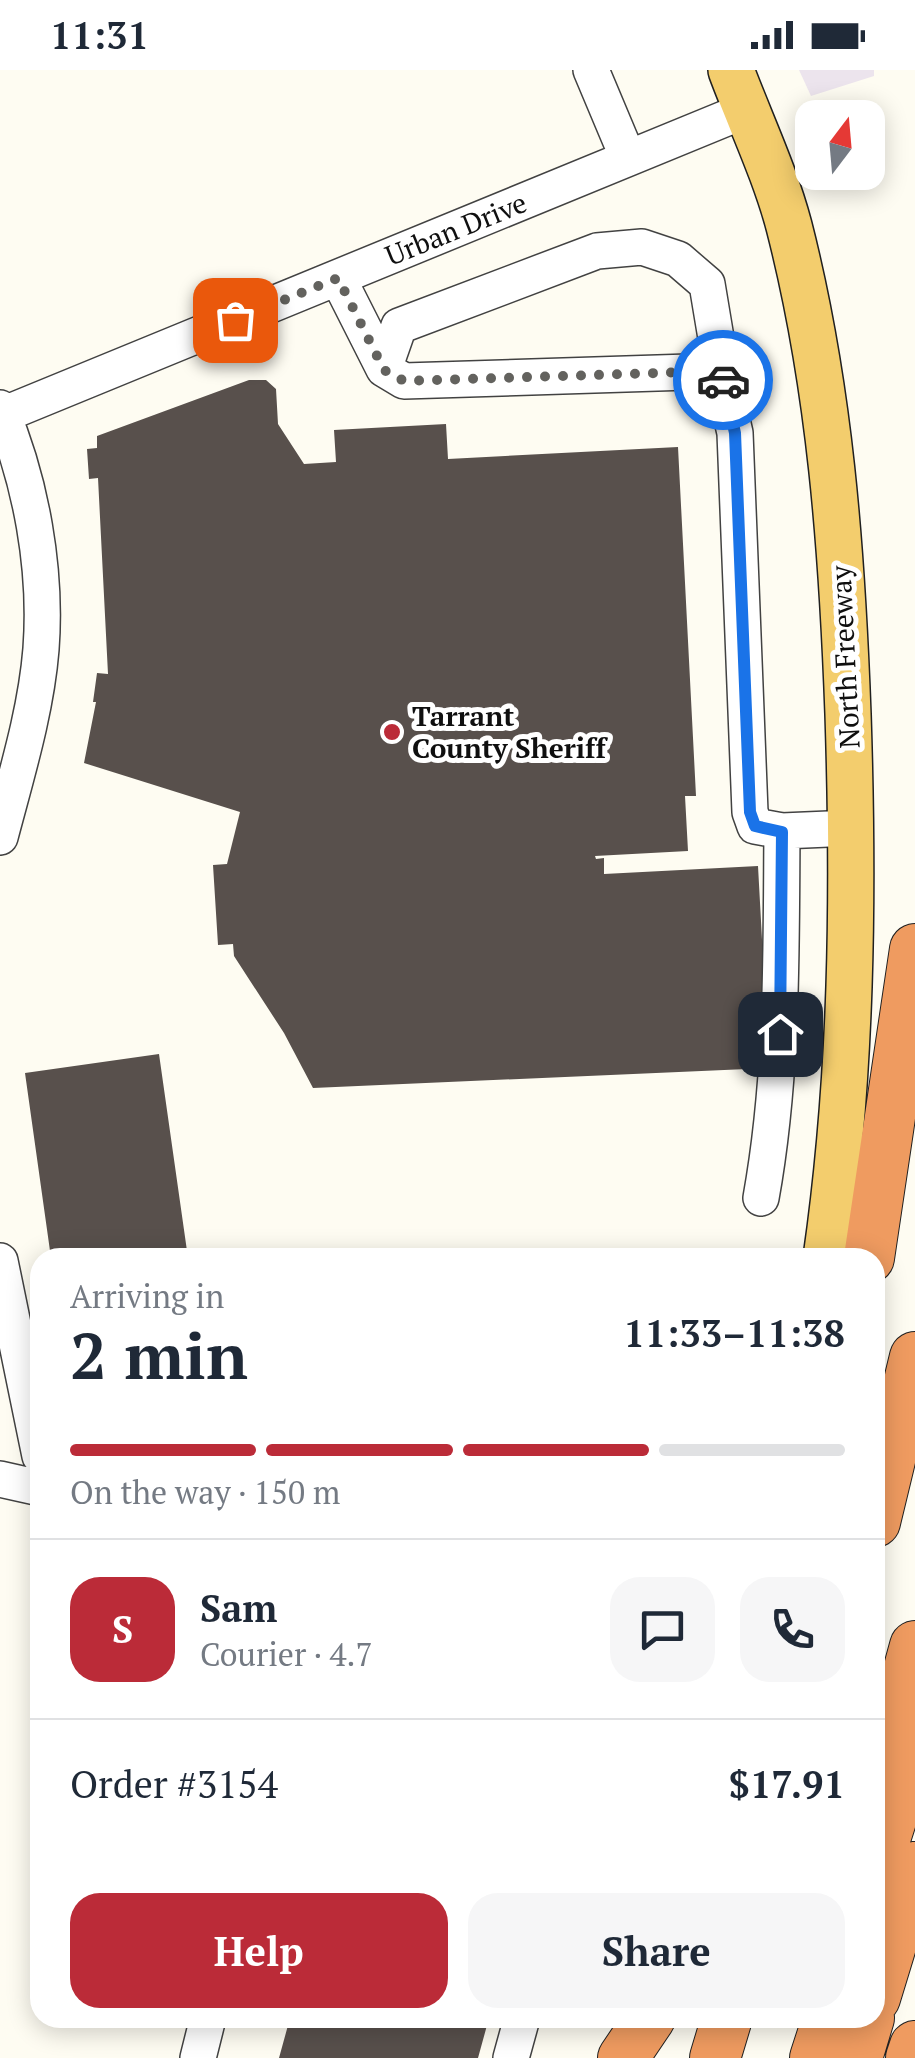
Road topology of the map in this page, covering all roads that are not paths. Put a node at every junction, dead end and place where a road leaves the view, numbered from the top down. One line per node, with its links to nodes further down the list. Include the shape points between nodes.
1 (591, 70): 3 (street)
2 (738, 90): 3 (street, Urban Drive); 8 (main road, North Freeway, via 788,222 814,342 844,597)
3 (628, 158): 4 (street, Urban Drive)
4 (338, 278): 5 (street); 7 (street, Urban Drive)
5 (384, 370): 6 (street, via 404,381 689,372); 6 (street, via 399,326 597,252 642,247 678,259 707,284)
6 (723, 380): 9 (street, via 735,433 750,812 755,826)
7 (1, 413): 10 (street, via 32,513 42,603 26,737)
8 (852, 828): 9 (street); 13 (main road, North Freeway, via 846,1067)
9 (782, 832): 12 (street, via 774,1128)
10 (0, 837)
11 (915, 949): 14 (highway)
12 (761, 1198)
13 (827, 1248)
14 (871, 1248)
15 (0, 1261): 17 (street)
16 (915, 1357): 19 (highway)
17 (30, 1407)
18 (0, 1478): 20 (street)
19 (885, 1481)
20 (30, 1486)
21 (915, 1646): 23 (highway)
22 (915, 1747): 24 (highway)
23 (885, 1756)
24 (885, 1839)
25 (915, 1867): 26 (highway)
26 (885, 1965)
27 (206, 2028): 35 (street)
28 (519, 2028): 36 (street)
29 (631, 2028): 37 (main road)
30 (643, 2028): 37 (highway)
31 (724, 2028): 38 (highway)
32 (825, 2028): 39 (highway)
33 (866, 2028): 40 (highway)
34 (915, 2046): 41 (highway)
35 (198, 2058)
36 (511, 2058)
37 (623, 2058)
38 (715, 2058)
39 (816, 2058)
40 (857, 2058)
41 (912, 2058)

